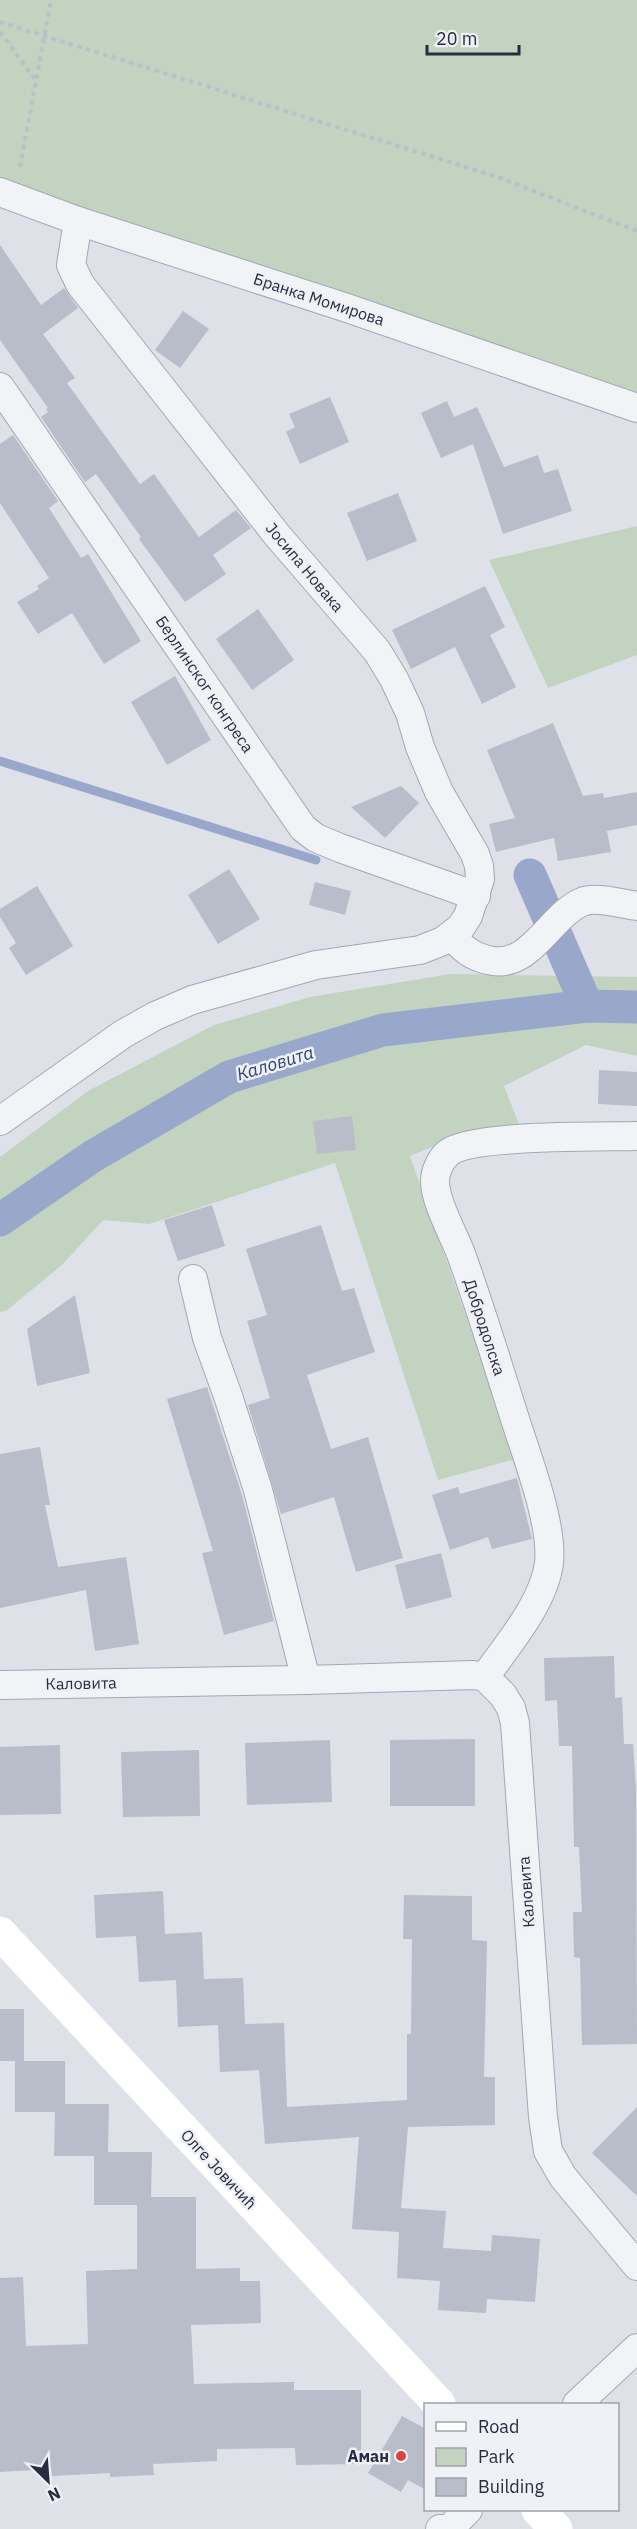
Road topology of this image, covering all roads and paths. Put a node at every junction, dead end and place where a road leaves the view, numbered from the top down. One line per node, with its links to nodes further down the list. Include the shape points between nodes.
1 (51, 0): 4 (path)
2 (0, 22): 4 (path)
3 (0, 32): 5 (path)
4 (44, 35): 5 (path); 9 (path, via 498,177)
5 (38, 82): 6 (path)
6 (21, 165)
7 (0, 192): 8 (street, Бранка Момирова)
8 (78, 221): 11 (street, Бранка Момирова); 12 (street, Јосипа Новака, via 71,265 80,284 277,535 376,651 394,679 439,792 475,854 480,879)
9 (637, 231)
10 (0, 387): 12 (street, Берлинског конгреса, via 303,828 340,848)
11 (637, 408)
12 (476, 896): 14 (street, Јосипа Новака, via 468,916)
13 (637, 906): 14 (street, via 581,902 517,958 499,962 466,952)
14 (451, 935): 15 (street, via 420,950 316,965 192,1000 123,1034)
15 (0, 1121)
16 (637, 1136): 18 (street, Добродолска, via 511,1139 457,1147 441,1160 437,1171 435,1181 440,1200 528,1460 548,1540 549,1563 541,1594)
17 (193, 1280): 19 (street, via 207,1338 258,1490)
18 (485, 1677): 19 (street, Каловита, via 448,1674); 22 (street, Каловита, via 503,1695 515,1723 548,2151 563,2177)
19 (306, 1680): 20 (street, Каловита)
20 (0, 1685)
21 (0, 1933): 24 (street, Олге Јовичић)
22 (637, 2266)
23 (637, 2348): 25 (street)
24 (438, 2403)
25 (578, 2403)
26 (467, 2511): 29 (street)
27 (539, 2511): 30 (street)
28 (440, 2529): 29 (street)
29 (449, 2529)
30 (556, 2529)

